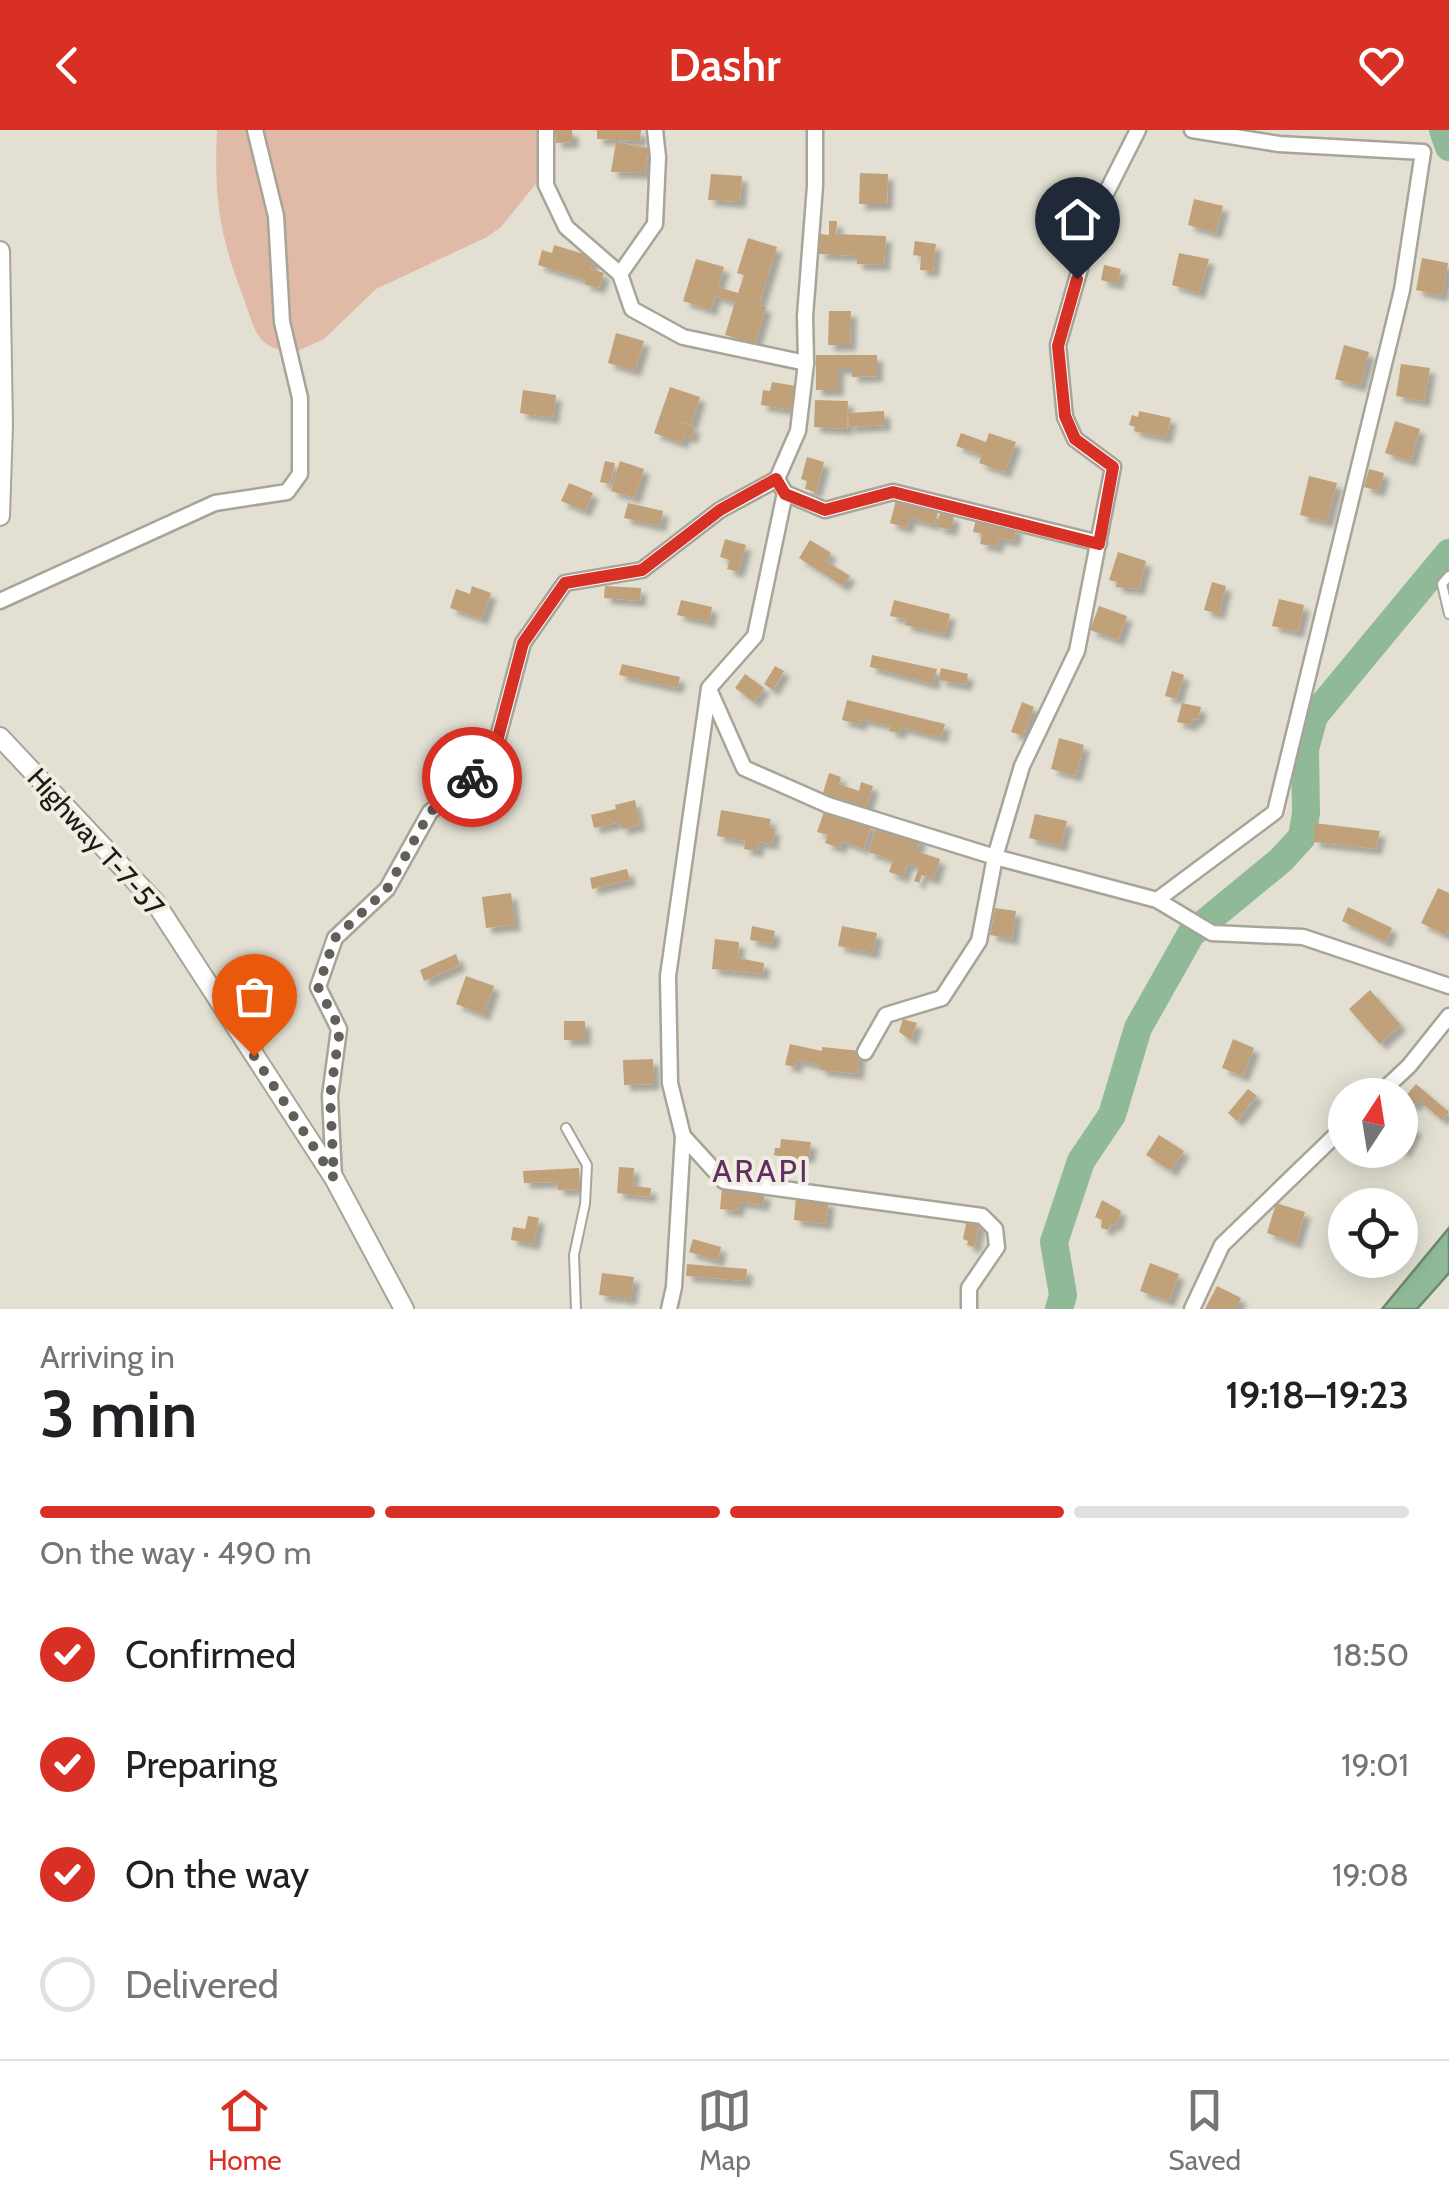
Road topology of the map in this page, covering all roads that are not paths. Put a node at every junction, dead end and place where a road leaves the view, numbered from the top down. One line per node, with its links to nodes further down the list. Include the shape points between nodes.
1 (255, 130): 15 (street, via 276,216 282,322 300,398 300,474 288,492 215,503)
2 (546, 130): 8 (street, via 546,185 566,227)
3 (655, 130): 8 (street, via 655,224)
4 (815, 130): 9 (street)
5 (1138, 130): 13 (street, via 1096,213 1058,346 1065,416 1075,439 1113,467)
6 (1192, 130): 20 (street, via 1278,144 1423,152 1402,290 1275,812)
7 (0, 252): 12 (street)
8 (620, 274): 9 (street, via 632,308 683,337)
9 (806, 363): 10 (street, via 798,431)
10 (776, 479): 11 (street); 28 (street, via 720,510 642,570 565,583 523,643 492,760 430,812 387,889 335,938 318,987 340,1029 330,1096)
11 (785, 494): 13 (street, via 825,510 893,492); 17 (street, via 754,636)
12 (0, 516)
13 (1099, 544): 19 (street, via 1076,652 1022,766)
14 (1449, 576): 16 (lane, via 1442,584)
15 (0, 601)
16 (1449, 614)
17 (709, 688): 19 (street, via 744,768 828,805); 26 (street, via 668,976 670,1083)
18 (0, 738): 28 (street, Highway T-7-57, via 155,902)
19 (995, 857): 20 (street); 23 (street, via 978,941 942,998 886,1015)
20 (1157, 900): 21 (street, via 1212,932 1303,937)
21 (1449, 986)
22 (1449, 1016): 24 (street)
23 (865, 1052)
24 (1397, 1078)
25 (566, 1128): 30 (lane, via 587,1165 574,1255)
26 (683, 1136): 31 (street); 32 (street, via 724,1181 982,1216 995,1228 997,1248 970,1288)
27 (1328, 1142): 33 (street, via 1222,1245)
28 (334, 1178): 29 (street, Highway T-7-57)
29 (404, 1309)
30 (576, 1309)
31 (669, 1309)
32 (969, 1309)
33 (1192, 1309)

